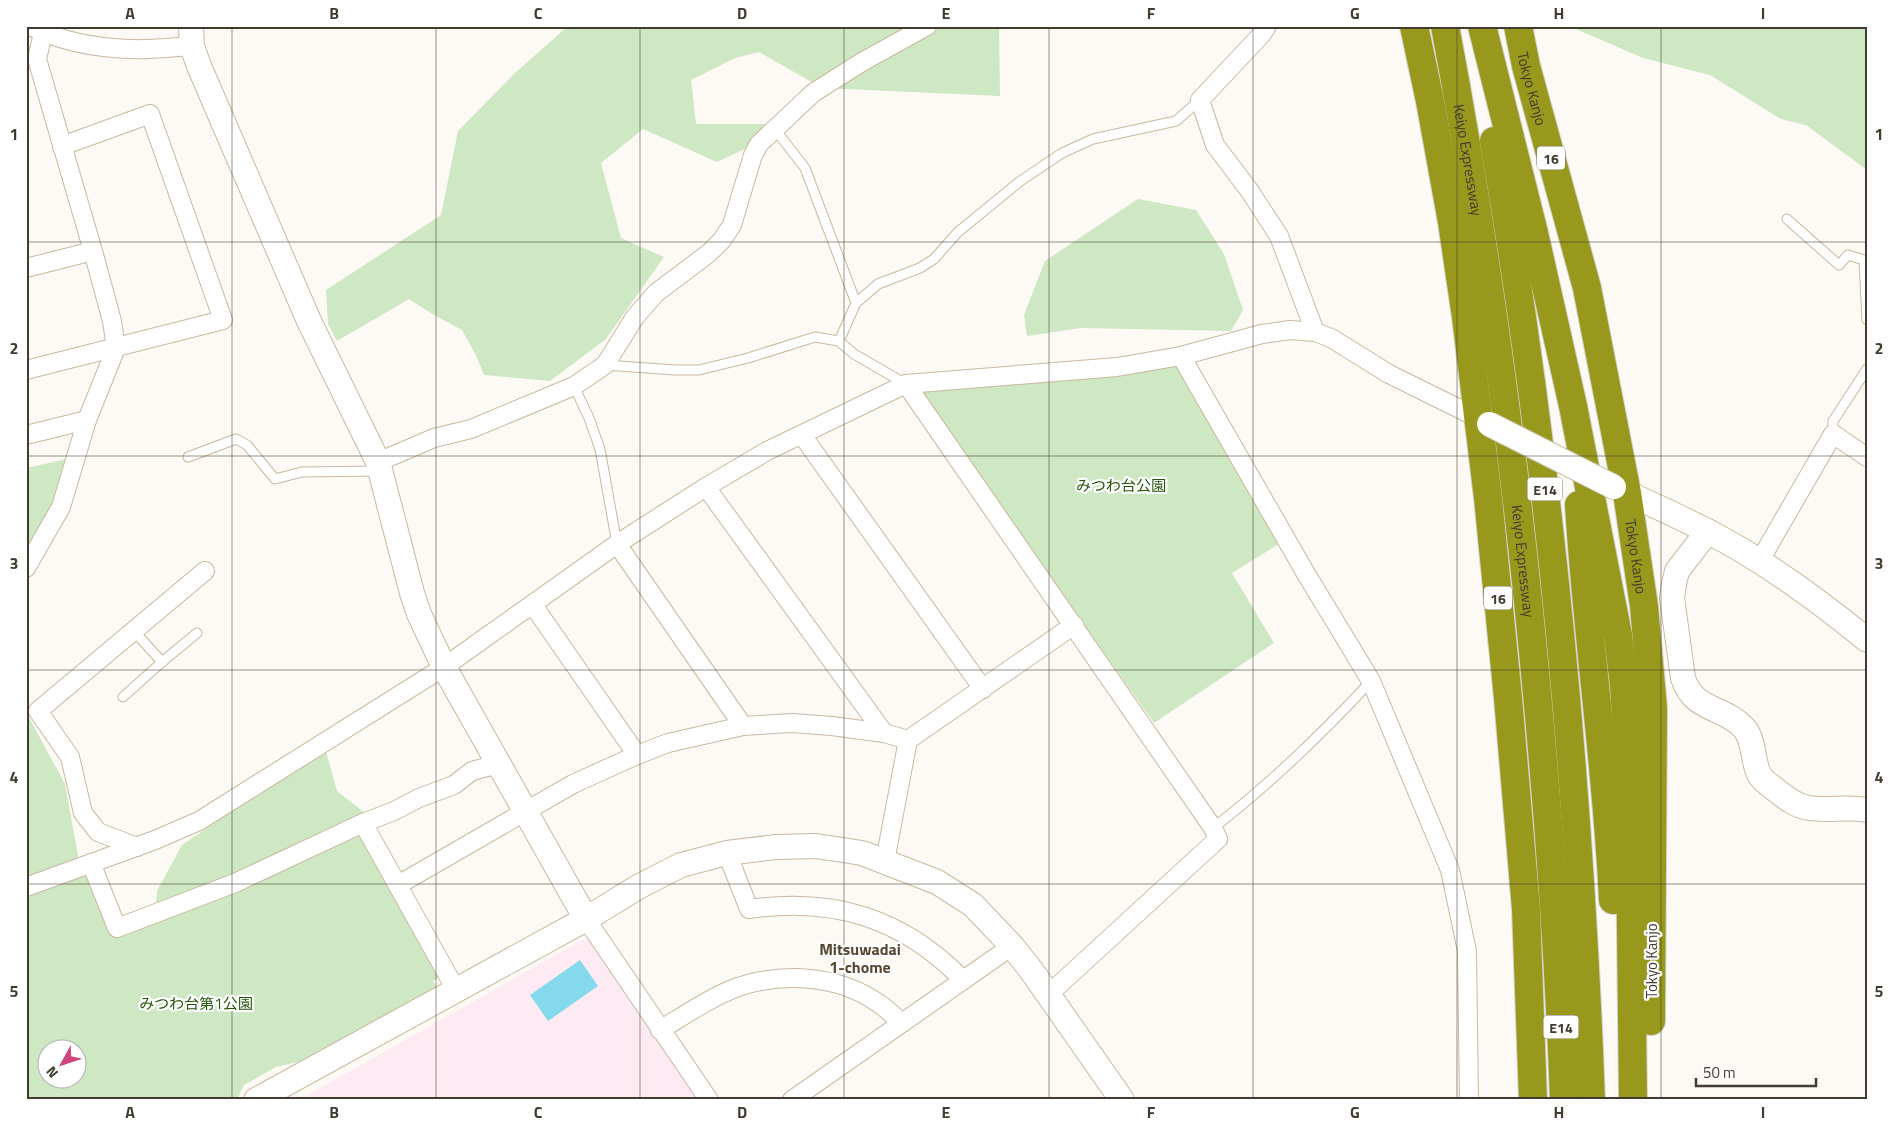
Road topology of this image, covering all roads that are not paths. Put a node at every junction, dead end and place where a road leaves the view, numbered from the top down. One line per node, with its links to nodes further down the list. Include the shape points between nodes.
1 (927, 26): 11 (street, via 813,93)
2 (1267, 26): 10 (street)
3 (1414, 26): 30 (highway, 16, via 1452,222)
4 (1445, 26): 82 (highway, Keiyo Expressway / E14, via 1485,254 1506,401 1546,793)
5 (1473, 26): 83 (highway, Keiyo Expressway / E14, via 1514,254 1536,406 1562,662 1584,955)
6 (1482, 26): 28 (highway)
7 (1518, 26): 38 (highway, Tokyo Kanjo / 16, via 1587,288)
8 (36, 30): 9 (street, via 107,47 132,49); 12 (street, via 37,59)
9 (191, 36): 36 (street, via 199,66 309,321)
10 (1200, 100): 17 (lane, via 1176,121 1094,139 1062,153 1019,182 966,226 934,259 920,268 878,284); 19 (street, via 1215,145 1279,236)
11 (774, 128): 17 (lane, via 805,168); 23 (street, via 753,156 732,224 722,240 656,293 635,317)
12 (62, 146): 14 (street); 21 (street, via 150,114 223,320)
13 (1787, 219): 15 (lane, via 1839,265 1848,255)
14 (93, 251): 16 (street); 21 (street)
15 (1865, 261): 18 (lane)
16 (26, 268)
17 (856, 303): 20 (lane)
18 (1867, 320)
19 (1315, 332): 22 (street, via 1290,330 1262,334); 30 (street, via 1332,338 1389,374)
20 (839, 341): 23 (lane, via 815,337 699,370); 26 (lane, via 854,354)
21 (116, 348): 25 (street); 29 (street)
22 (1181, 356): 26 (street, via 1117,367); 51 (street)
23 (605, 365): 27 (street)
24 (1867, 369): 32 (lane, via 1833,421)
25 (26, 370)
26 (906, 384): 31 (street); 45 (street)
27 (574, 386): 36 (street, via 471,429 434,438); 40 (lane, via 600,449)
28 (1573, 406): 84 (highway, via 1582,564 1613,882); 85 (highway, via 1618,635 1624,685 1629,762)
29 (87, 420): 33 (street); 42 (street, via 61,507)
30 (1483, 421): 38 (street, bridge); 81 (highway, 16, via 1525,899)
31 (802, 434): 37 (street); 52 (street)
32 (1833, 434): 34 (street); 41 (street)
33 (26, 435)
34 (1865, 452)
35 (188, 457): 36 (lane, via 236,439 247,445 275,479 302,472)
36 (380, 467): 50 (street, via 419,614)
37 (706, 487): 40 (street); 55 (street)
38 (1621, 490): 39 (street); 86 (highway, Tokyo Kanjo / 16, via 1644,606 1653,708)
39 (1708, 532): 41 (street); 59 (street, via 1677,571 1672,598 1686,690 1696,700 1744,728 1760,778 1787,800 1810,808)
40 (617, 544): 44 (street); 54 (street)
41 (1759, 562): 48 (street, via 1830,610)
42 (26, 568)
43 (205, 571): 46 (street)
44 (533, 605): 50 (street); 57 (street)
45 (1074, 625): 52 (street); 62 (street)
46 (134, 631): 49 (lane); 63 (street, via 38,711 70,757 83,813 98,832)
47 (197, 634): 49 (lane)
48 (1867, 640)
49 (162, 662): 53 (lane)
50 (444, 667): 58 (street); 63 (street, via 199,821)
51 (1371, 681): 62 (lane, via 1332,723 1245,804); 80 (street, via 1450,870 1466,951)
52 (983, 689): 56 (street)
53 (122, 697)
54 (743, 726): 55 (street, via 812,724); 57 (street, via 668,743)
55 (884, 733): 56 (street)
56 (908, 740): 65 (street)
57 (637, 755): 60 (street, via 573,784)
58 (498, 764): 60 (street); 61 (street, via 472,770 454,785)
59 (1867, 810)
60 (525, 813): 67 (street); 69 (street)
61 (363, 823): 66 (street, via 235,883 117,928); 67 (street)
62 (1213, 828): 73 (street, via 1218,839)
63 (137, 847): 66 (street)
64 (727, 854): 65 (street, via 776,847 816,846 862,853); 69 (street, via 681,865); 71 (street, via 748,909 808,904 873,919 929,949)
65 (885, 861): 70 (street, via 937,882 974,905)
66 (91, 863): 68 (street)
67 (398, 885): 72 (street)
68 (26, 887)
69 (586, 920): 72 (street); 75 (street)
70 (1012, 946): 71 (street); 73 (street)
71 (963, 980): 74 (street)
72 (456, 990): 76 (street)
73 (1049, 994): 79 (street)
74 (902, 1022): 75 (street, via 859,992 832,983 783,978 737,988); 78 (street)
75 (660, 1030): 77 (street)
76 (256, 1100)
77 (709, 1100)
78 (792, 1100)
79 (1122, 1100)
80 (1469, 1100)
81 (1533, 1100)
82 (1564, 1100)
83 (1591, 1100)
84 (1618, 1100)
85 (1633, 1100)
86 (1650, 1100)

